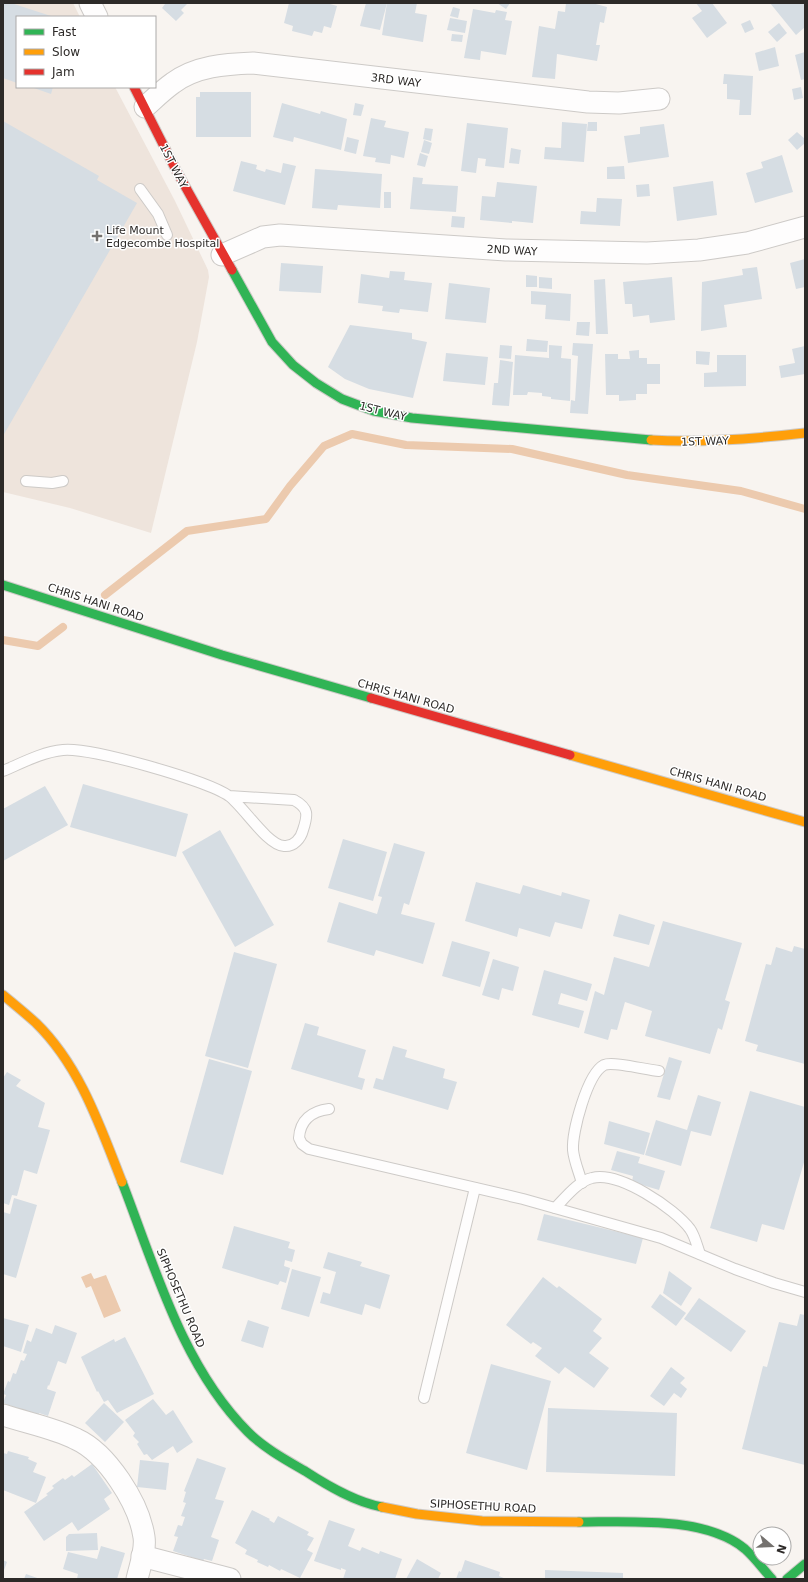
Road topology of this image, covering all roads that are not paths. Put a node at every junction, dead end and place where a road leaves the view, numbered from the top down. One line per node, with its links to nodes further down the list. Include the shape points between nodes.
1 (90, 3): 2 (street)
2 (97, 16)
3 (134, 88): 5 (street, 1ST WAY)
4 (659, 99): 5 (street, 3RD WAY, via 619,103 588,102 253,63 226,64 197,70 173,82)
5 (144, 107): 9 (street, 1ST WAY)
6 (140, 189): 8 (lane, via 158,214)
7 (805, 227): 9 (street, 2ND WAY, via 747,243 699,250 647,253 506,250 280,234 263,237)
8 (167, 235)
9 (222, 255): 10 (street, 1ST WAY, via 272,342 293,365 342,399 374,411 412,418 685,442 756,439)
10 (805, 432)
11 (26, 481): 12 (lane)
12 (63, 481)
13 (3, 585): 16 (street, CHRIS HANI ROAD, via 222,655)
14 (3, 771): 15 (lane, via 64,749 115,758 167,772)
15 (229, 796): 15 (lane, via 294,800 303,805 306,811 307,821 301,836 294,844 284,847 274,842)
16 (805, 822)
17 (3, 995): 31 (street, SIPHOSETHU ROAD, via 36,1023 67,1061 90,1104 175,1319 196,1362 221,1402 250,1433 324,1483 372,1504 417,1514 482,1521 638,1522 685,1525 722,1536 745,1549)
18 (659, 1071): 20 (lane, via 613,1064 605,1065 598,1070 588,1089 574,1140 575,1162)
19 (329, 1109): 21 (lane, via 318,1111 303,1122 299,1138 309,1149)
20 (582, 1183): 22 (lane); 23 (lane, via 592,1178 604,1177 622,1182 651,1196 690,1229)
21 (475, 1188): 22 (lane); 25 (lane)
22 (555, 1208): 23 (lane, via 661,1238)
23 (700, 1254): 24 (lane, via 774,1283)
24 (805, 1292)
25 (424, 1398)
26 (3, 1415): 27 (street, via 76,1439 93,1449 109,1466 136,1507 144,1537)
27 (142, 1556): 29 (street); 30 (street)
28 (805, 1564): 32 (street)
29 (137, 1579)
30 (230, 1579)
31 (772, 1579)
32 (787, 1579)

